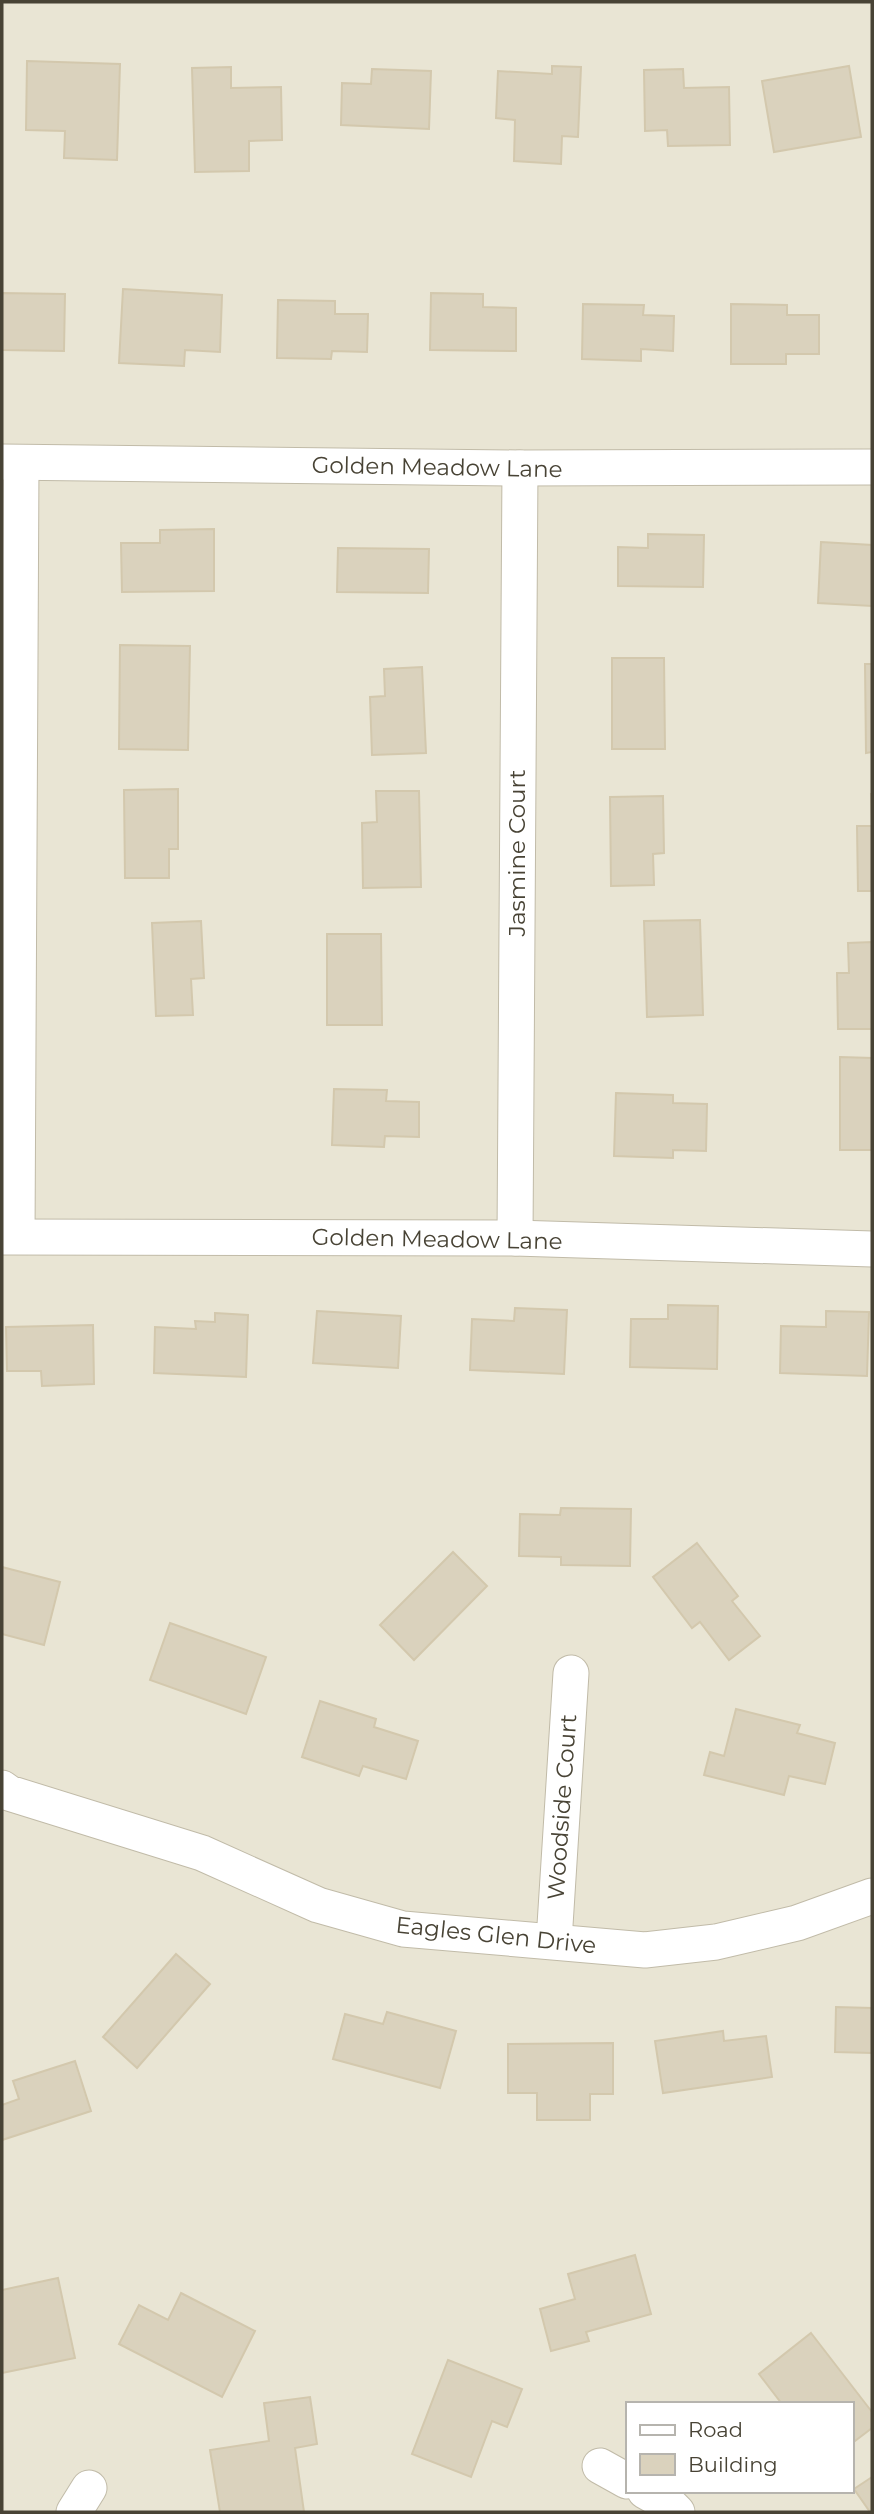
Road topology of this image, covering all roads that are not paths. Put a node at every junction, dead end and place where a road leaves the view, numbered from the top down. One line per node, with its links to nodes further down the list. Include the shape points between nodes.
1 (11, 462): 3 (street, Golden Meadow Lane); 4 (street)
2 (872, 467): 3 (street, Golden Meadow Lane)
3 (520, 468): 5 (street, Jasmine Court)
4 (9, 1237): 5 (street, Golden Meadow Lane)
5 (515, 1238): 6 (street, Golden Meadow Lane)
6 (872, 1249)
7 (571, 1673): 10 (street, Woodside Court)
8 (4, 1799): 10 (street, Eagles Glen Drive, via 202,1853 318,1905 403,1929)
9 (872, 1896): 10 (street, Eagles Glen Drive, via 797,1923 716,1942 645,1950)
10 (554, 1941)
11 (649, 2493): 12 (street)
12 (677, 2512)

